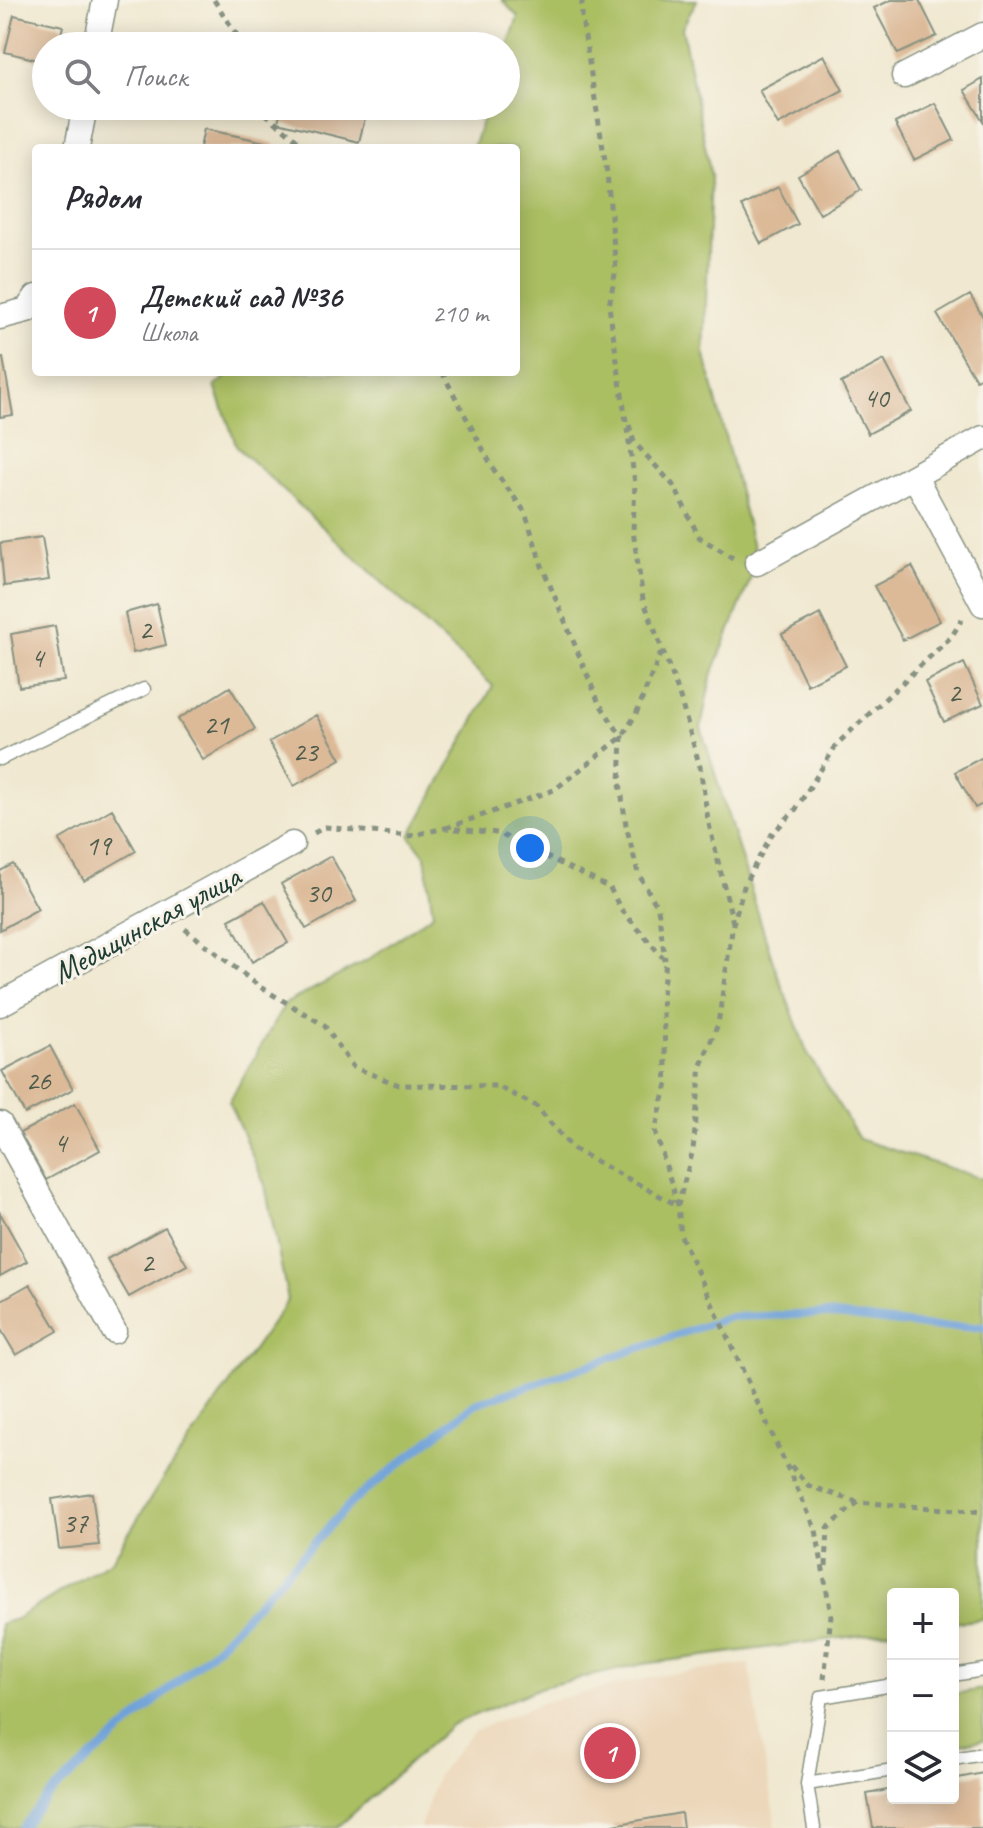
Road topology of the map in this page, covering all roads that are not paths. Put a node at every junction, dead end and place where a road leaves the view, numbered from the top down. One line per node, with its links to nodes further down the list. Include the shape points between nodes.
1 (105, 0): 2 (street)
2 (99, 32)
3 (983, 35): 4 (street)
4 (904, 76)
5 (82, 120): 6 (street)
6 (78, 144)
7 (32, 303): 8 (street, via 27,310)
8 (0, 317)
9 (983, 438): 10 (street)
10 (915, 477): 11 (street); 12 (street)
11 (757, 563)
12 (980, 599)
13 (144, 689): 14 (lane)
14 (0, 759)
15 (292, 844): 16 (street, Медицинская улица)
16 (0, 1004)
17 (0, 1124): 18 (street)
18 (114, 1331)
19 (983, 1670): 20 (lane)
20 (959, 1674)
21 (887, 1686): 25 (lane, via 821,1697)
22 (983, 1754): 23 (lane)
23 (959, 1758)
24 (887, 1771): 25 (lane)
25 (807, 1784): 26 (lane)
26 (814, 1828)

